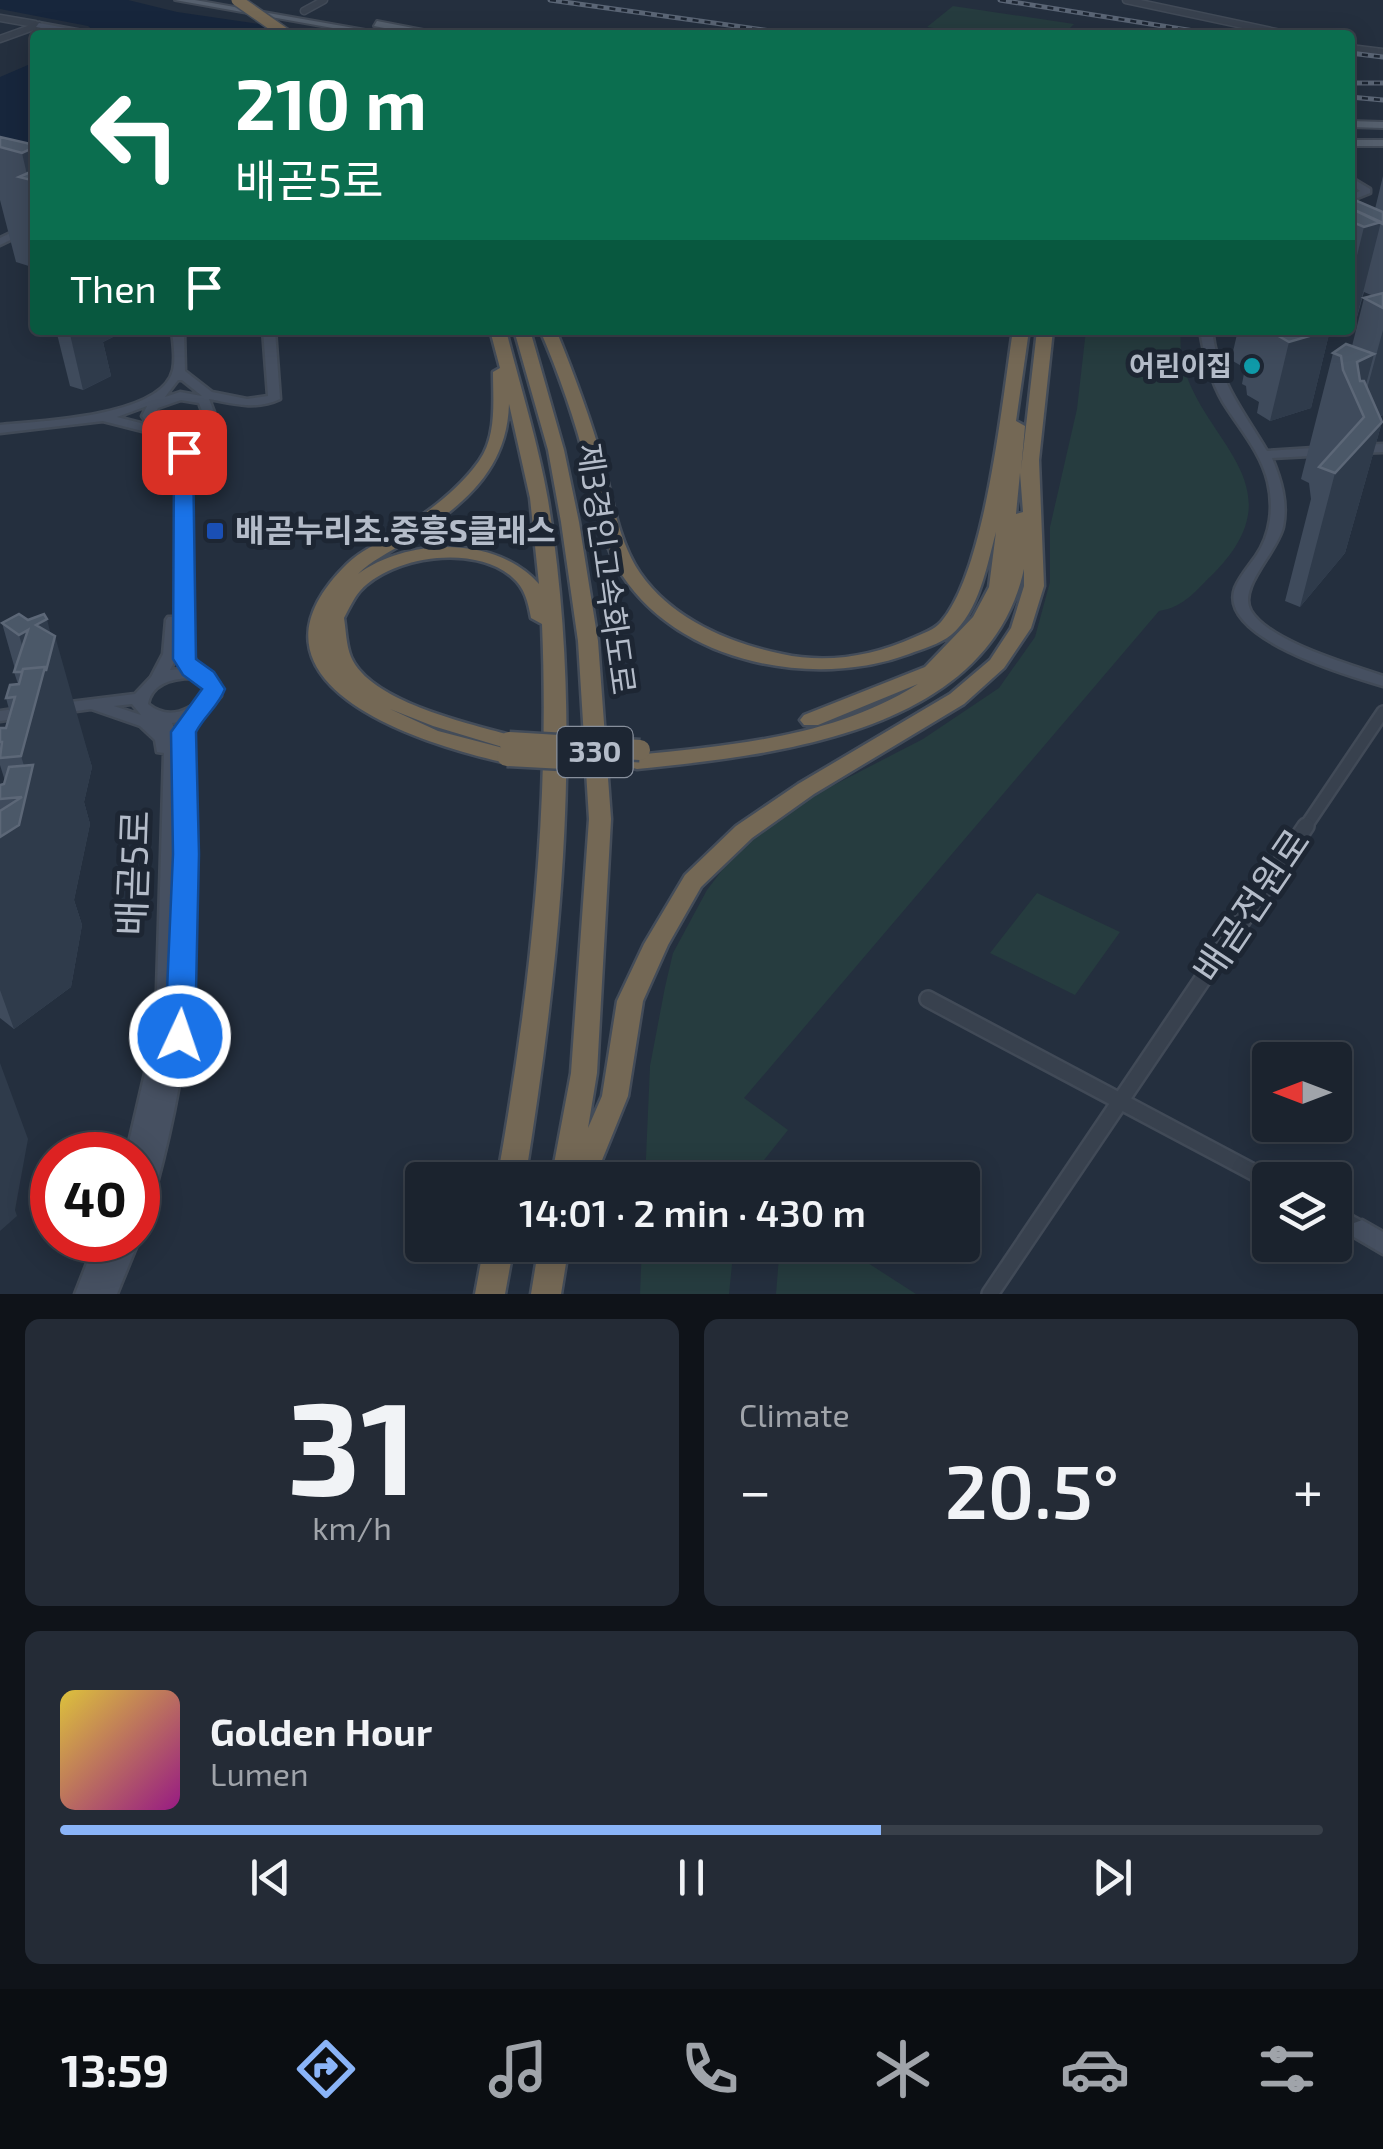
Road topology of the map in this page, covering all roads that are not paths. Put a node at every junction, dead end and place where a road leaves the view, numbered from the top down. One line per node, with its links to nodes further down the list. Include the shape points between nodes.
1 (179, 0): 9 (main road)
2 (217, 0): 11 (highway)
3 (238, 0): 6 (main road); 12 (highway, bridge)
4 (324, 0): 6 (street)
5 (1126, 0): 16 (street)
6 (304, 11): 15 (main road)
7 (0, 18): 8 (street)
8 (39, 25): 10 (street); 17 (street)
9 (344, 26): 13 (street); 14 (main road)
10 (68, 30)
11 (257, 30)
12 (280, 30)
13 (352, 30)
14 (364, 30)
15 (407, 30)
16 (1267, 30)
17 (0, 38)
18 (1355, 49): 19 (street)
19 (1383, 52)
20 (1355, 133): 22 (main road)
21 (1355, 133): 22 (main road)
22 (1383, 134)
23 (1355, 183): 24 (street)
24 (1366, 189): 25 (street); 26 (street)
25 (1383, 190)
26 (1355, 197)
27 (20, 216): 28 (street)
28 (30, 220)
29 (30, 225): 30 (street)
30 (0, 242)
31 (178, 335): 41 (street)
32 (269, 335): 43 (street, via 274,400)
33 (497, 335): 65 (highway, via 501,414 491,456 458,497 354,566 322,604 317,631 323,665 347,694 398,726 475,750)
34 (498, 335): 58 (highway, 제3경인고속화도로 / 330, via 542,522)
35 (523, 335): 73 (highway, 제3경인고속화도로 / 330, via 570,522 588,641 600,819 584,1073)
36 (550, 335): 40 (highway, via 610,522 630,572 658,607 738,650 838,665 893,656 946,630 985,545)
37 (1020, 335): 40 (highway)
38 (1043, 335): 53 (highway)
39 (1206, 335): 52 (street, via 1215,380)
40 (1016, 358): 66 (highway, via 1017,440 999,587 981,620 932,671 828,716)
41 (179, 372): 42 (street); 43 (street, via 208,395); 46 (street, via 158,398)
42 (180, 396): 44 (street, via 204,400); 45 (street)
43 (249, 403): 44 (street); 51 (street, via 202,424)
44 (210, 408): 47 (street)
45 (148, 413): 46 (street); 48 (street)
46 (104, 418): 49 (street); 51 (street, via 157,430)
47 (194, 421): 48 (street); 51 (street, 배곧5로)
48 (164, 425): 51 (street, 배곧5로)
49 (0, 429)
50 (1383, 448): 52 (street)
51 (179, 452): 54 (street, 배곧5로)
52 (1263, 455): 57 (street, via 1276,489 1277,521 1264,556 1244,581 1241,606 1284,641)
53 (1030, 461): 66 (highway, via 1011,589 996,623 968,658 922,692 840,726 744,751); 74 (highway, via 1034,586 1021,628 997,664 957,698 806,789 744,832 693,880 630,1001 615,1096)
54 (178, 628): 55 (street, 배곧5로, via 184,659); 56 (street, 배곧5로); 60 (street, via 152,674); 67 (street, 배곧5로, via 194,659 225,686 191,731)
55 (196, 674): 56 (street); 61 (street, 배곧5로, via 214,689)
56 (158, 680): 59 (street, 배곧5로)
57 (1383, 681)
58 (557, 688): 65 (highway, via 532,586 507,567 440,553 393,562 352,587 334,618 341,659 368,689); 72 (highway, 제3경인고속화도로 / 330, via 531,1070)
59 (140, 698): 60 (street); 64 (street, 배곧5로, via 145,712)
60 (91, 704): 63 (street); 67 (street, via 146,722 163,739)
61 (194, 712): 64 (street); 67 (street, 배곧5로, via 184,732)
62 (1383, 712): 69 (street, 배곧전원로)
63 (0, 716)
64 (156, 717): 67 (street, 배곧5로, via 167,727 172,748)
65 (508, 749): 66 (highway, bridge, via 575,762)
66 (638, 756)
67 (177, 856): 70 (street, 배곧5로, via 161,1034); 71 (street, 배곧5로, via 180,1036)
68 (928, 999): 69 (street)
69 (1120, 1101): 75 (street); 86 (street, 배곧전원로)
70 (141, 1132)
71 (160, 1132)
72 (513, 1162)
73 (569, 1162)
74 (588, 1162)
75 (1252, 1171)
76 (1372, 1231): 77 (street)
77 (1383, 1242)
78 (99, 1262): 82 (street)
79 (119, 1262): 83 (street)
80 (496, 1262): 84 (highway)
81 (551, 1262): 85 (highway)
82 (86, 1294)
83 (106, 1294)
84 (490, 1294)
85 (546, 1294)
86 (990, 1294)

